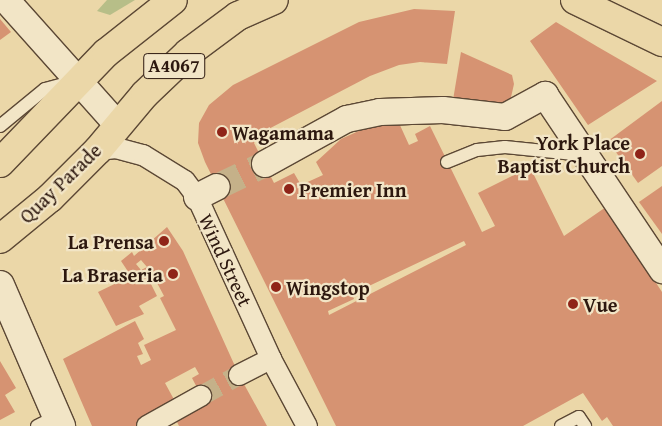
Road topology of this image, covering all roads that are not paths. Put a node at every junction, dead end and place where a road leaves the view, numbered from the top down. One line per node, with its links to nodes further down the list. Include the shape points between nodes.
1 (6, 0): 6 (street)
2 (173, 0): 6 (main road, A4067, via 133,30)
3 (274, 0): 7 (main road, A4067, via 238,16 195,48)
4 (575, 0): 5 (main road)
5 (662, 42)
6 (78, 80): 7 (street); 8 (lane, via 44,89); 12 (main road, A4067)
7 (117, 124): 9 (main road, Quay Parade / A4067)
8 (0, 126)
9 (98, 150): 14 (main road, Quay Parade / A4067, via 50,198); 17 (street, Wind Street, via 116,148 156,162 207,192)
10 (586, 155): 11 (lane, via 538,149 476,150); 13 (street, via 545,95 506,117 425,111 380,112 347,119); 15 (street)
11 (447, 162)
12 (0, 163)
13 (265, 164)
14 (0, 239)
15 (662, 269)
16 (0, 285): 20 (street)
17 (271, 359): 18 (street); 22 (street, Wind Street)
18 (239, 375)
19 (201, 396): 21 (street)
20 (52, 423)
21 (147, 426)
22 (307, 426)
23 (561, 426): 24 (lane, via 579,417)
24 (585, 426)

